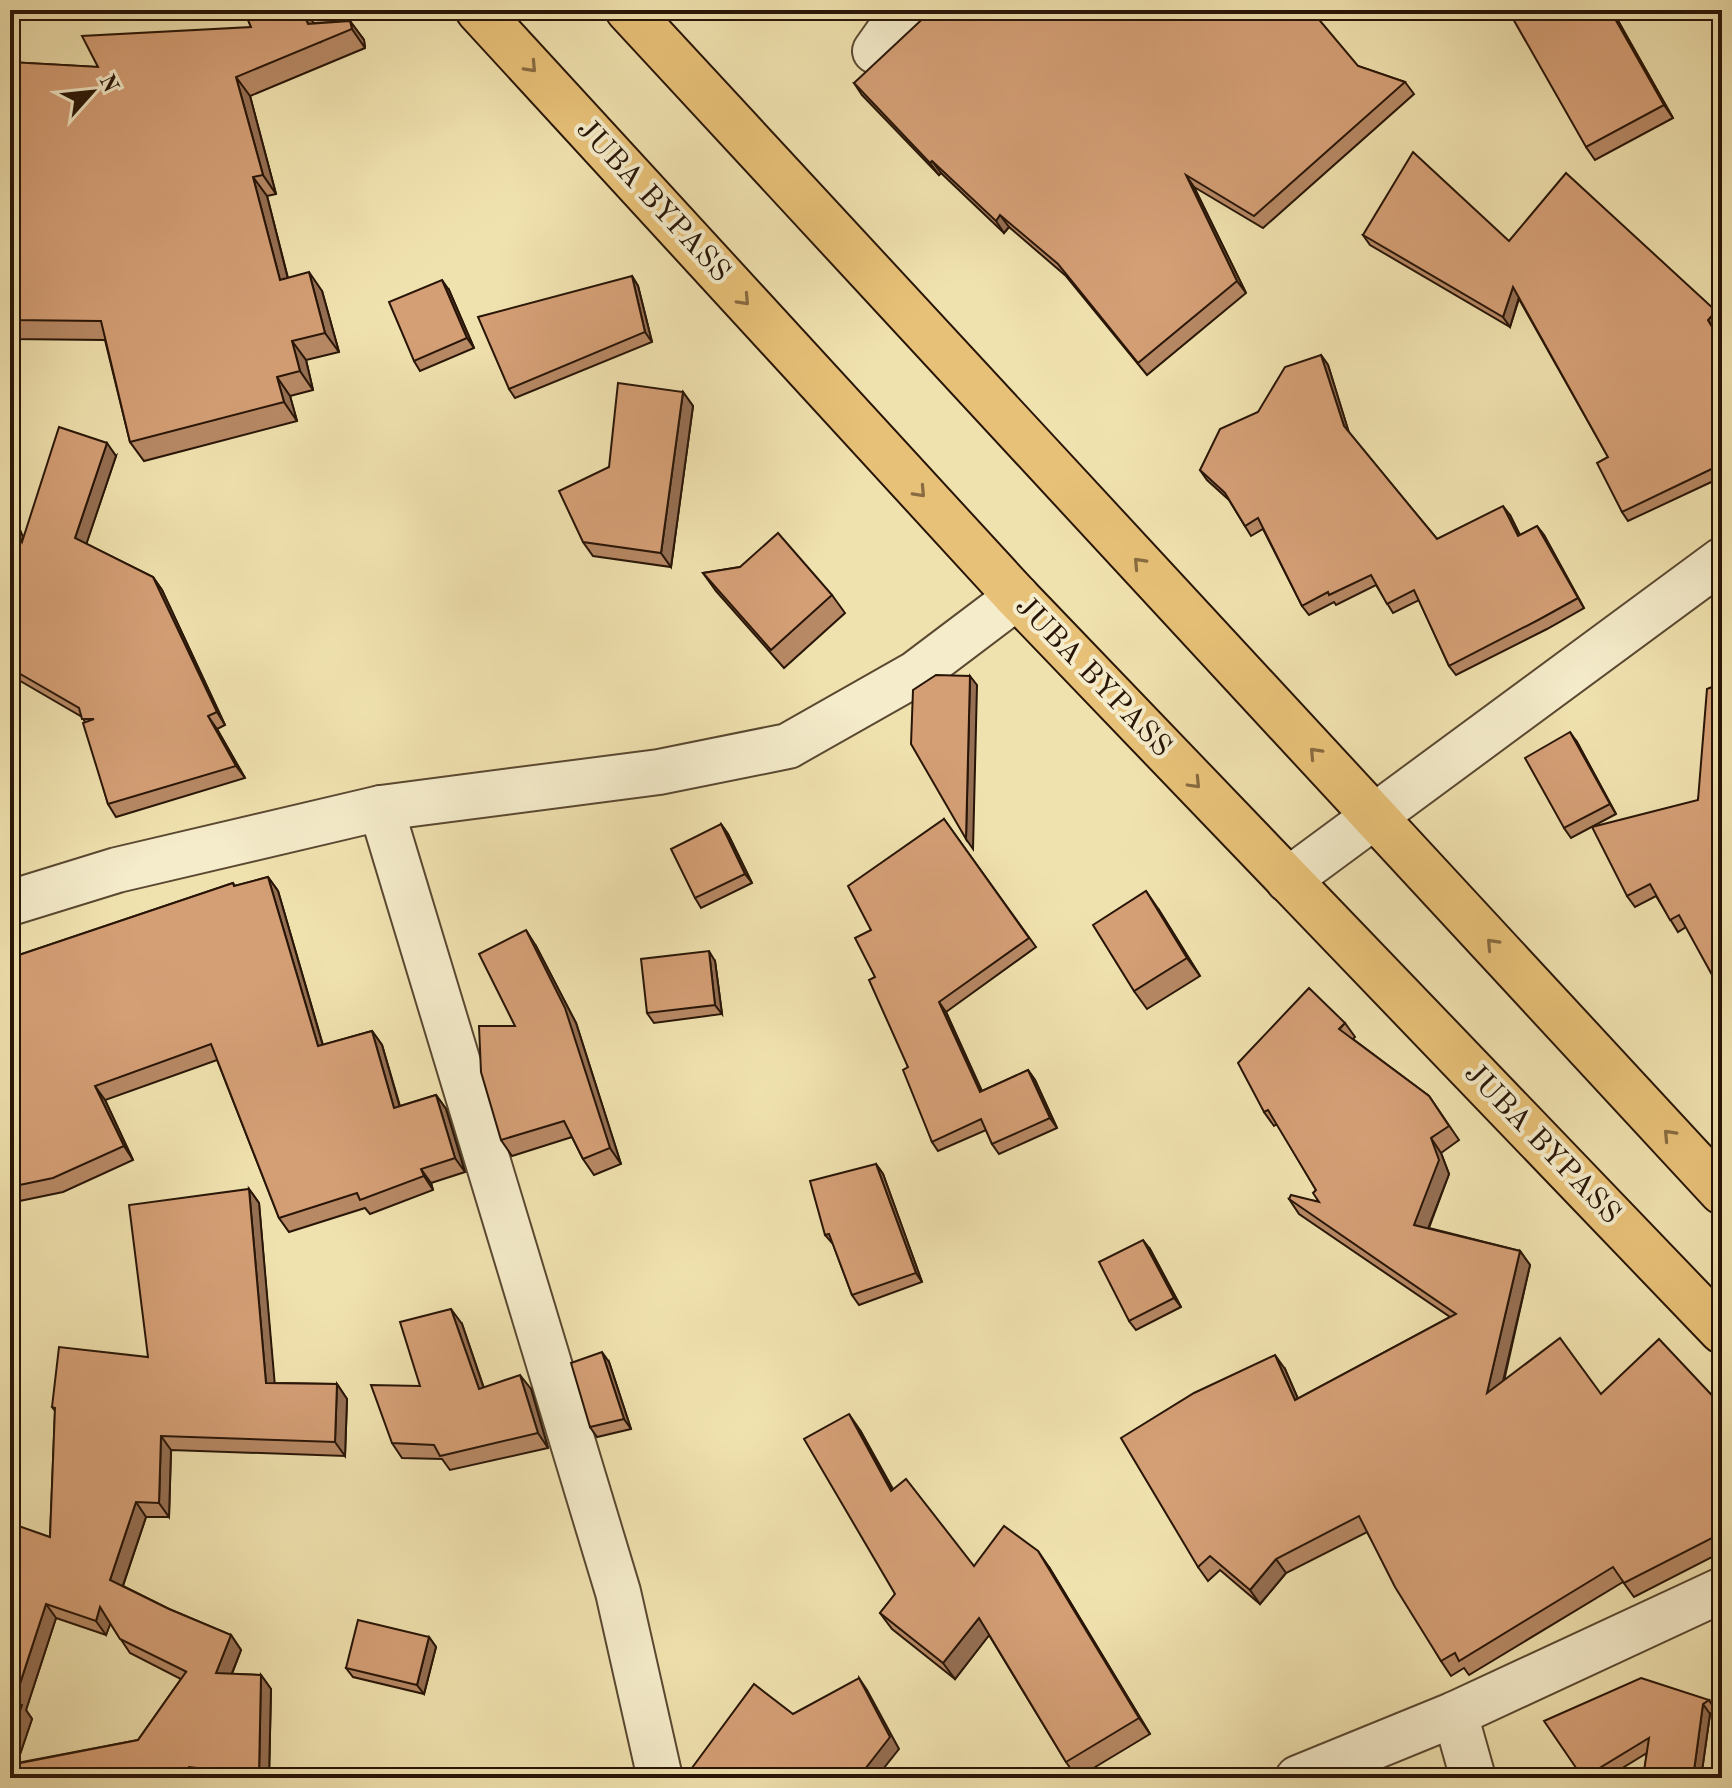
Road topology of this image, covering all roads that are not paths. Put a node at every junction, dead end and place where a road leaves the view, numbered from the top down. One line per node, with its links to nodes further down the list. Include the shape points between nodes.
1 (478, 10): 6 (main road, JUBA BYPASS, one-way to 6)
2 (628, 10): 8 (main road, one-way to 2)
3 (904, 10): 4 (street)
4 (875, 51)
5 (1722, 560): 8 (street)
6 (1017, 597): 7 (street, via 915,674 788,746 659,772); 9 (main road, JUBA BYPASS, one-way to 9)
7 (381, 808): 10 (street, via 117,870); 15 (street, via 618,1592)
8 (1374, 817): 9 (street); 11 (main road, one-way to 8)
9 (1288, 880): 12 (main road, JUBA BYPASS)
10 (10, 903)
11 (1722, 1192)
12 (1722, 1331)
13 (1722, 1590): 14 (street)
14 (1455, 1714): 16 (street); 17 (street)
15 (660, 1778)
16 (1298, 1778)
17 (1473, 1778)

